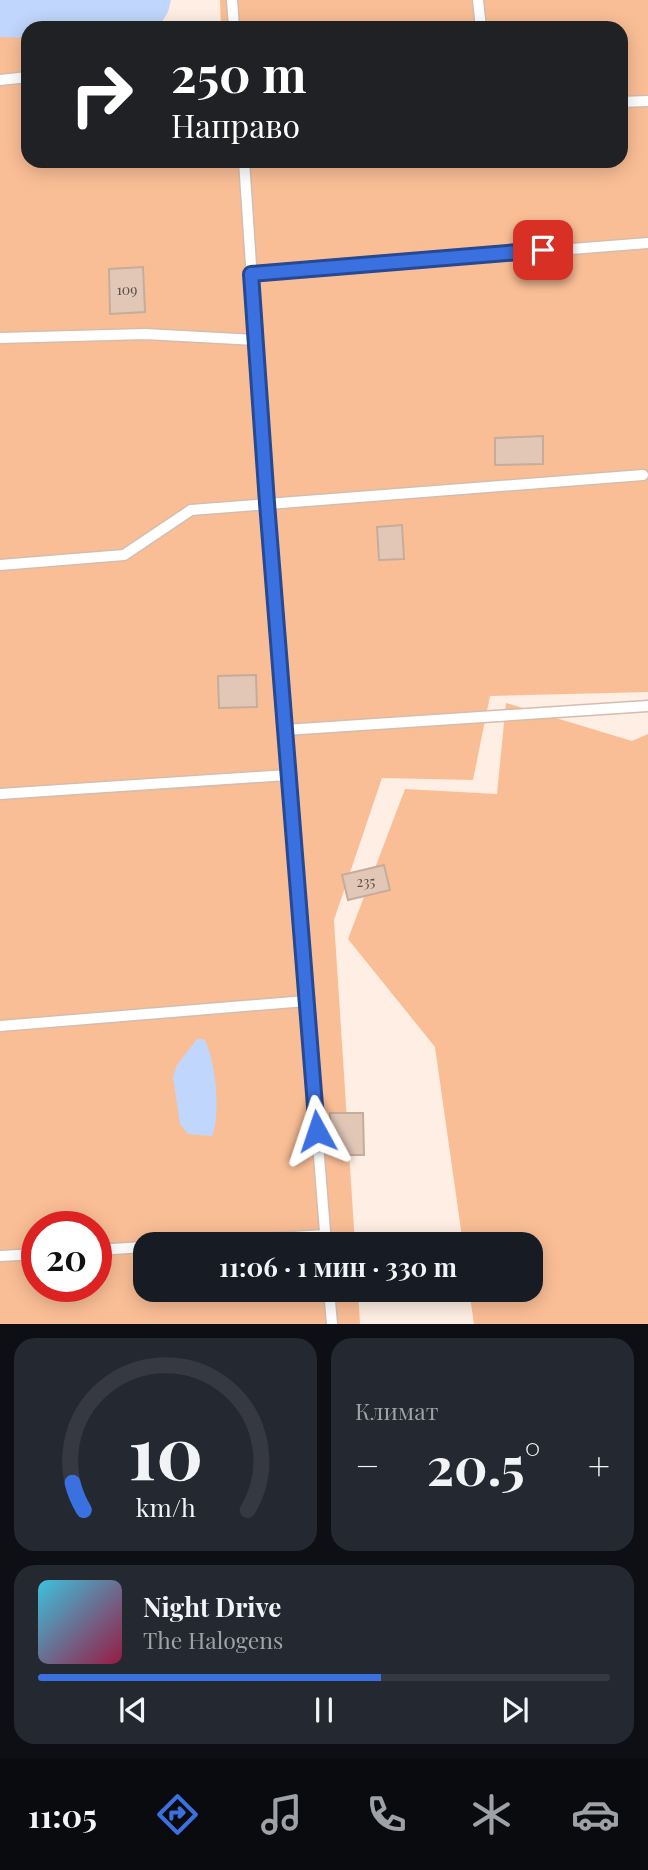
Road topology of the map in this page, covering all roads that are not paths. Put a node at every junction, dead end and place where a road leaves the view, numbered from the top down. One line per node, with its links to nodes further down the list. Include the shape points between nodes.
1 (232, 0): 3 (lane)
2 (478, 0): 4 (lane)
3 (234, 21)
4 (480, 21)
5 (21, 78): 6 (lane)
6 (0, 80)
7 (648, 101): 8 (lane)
8 (628, 102)
9 (244, 168): 11 (lane)
10 (648, 243): 11 (lane)
11 (251, 274): 13 (lane)
12 (0, 338): 13 (lane, via 145,334)
13 (256, 340): 15 (lane)
14 (643, 475): 15 (lane)
15 (267, 503): 16 (lane, via 191,510 124,555); 18 (lane)
16 (0, 565)
17 (648, 706): 18 (lane)
18 (285, 730): 19 (lane)
19 (288, 775): 20 (lane); 21 (lane)
20 (0, 794)
21 (306, 1002): 22 (lane); 23 (lane)
22 (0, 1026)
23 (324, 1232)
24 (133, 1248): 25 (lane)
25 (112, 1249)
26 (21, 1255): 27 (lane)
27 (0, 1256)
28 (330, 1302): 29 (lane)
29 (332, 1324)

